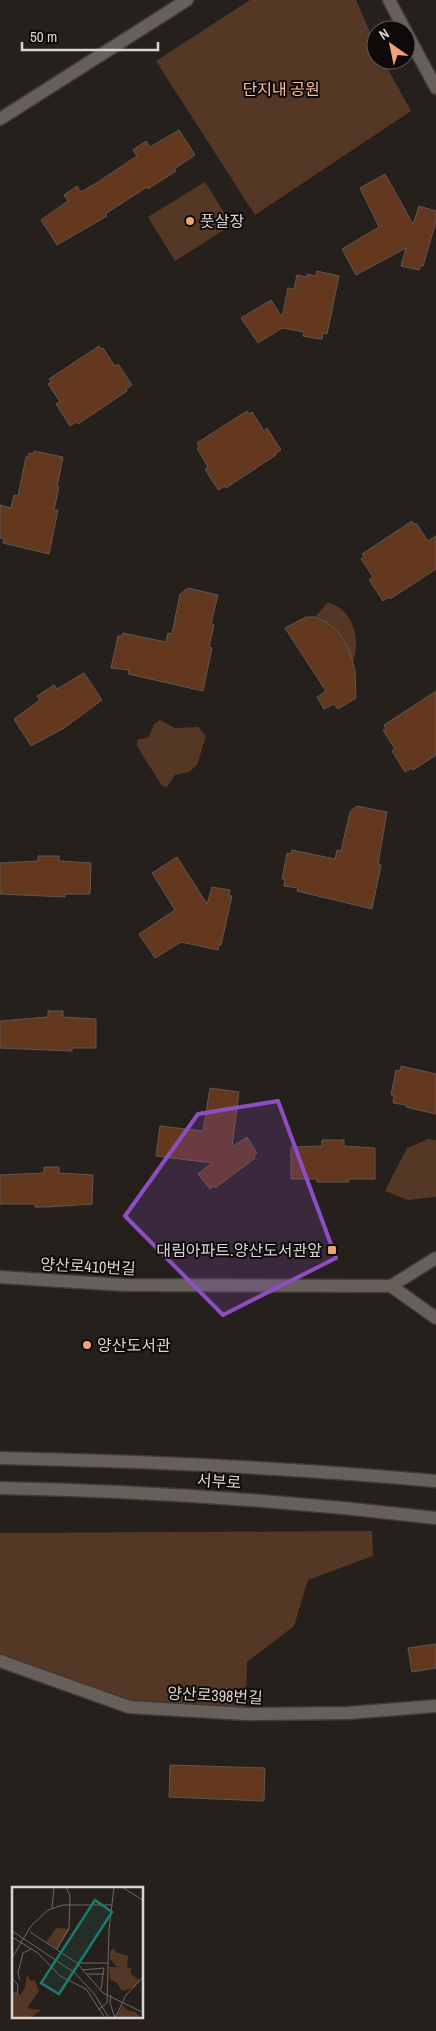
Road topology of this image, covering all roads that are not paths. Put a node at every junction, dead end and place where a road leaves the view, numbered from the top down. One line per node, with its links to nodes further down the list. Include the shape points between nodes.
1 (187, 0): 6 (street)
2 (389, 0): 3 (street)
3 (399, 20)
4 (416, 51): 5 (street)
5 (436, 88)
6 (0, 119)
7 (436, 1258): 9 (street)
8 (0, 1277): 9 (street, 양산로410번길, via 124,1285)
9 (391, 1286): 10 (street)
10 (436, 1318)
11 (0, 1458): 12 (street, 서부로, via 128,1460 313,1470)
12 (436, 1481)
13 (0, 1488): 14 (street, 서부로, via 126,1491 315,1504)
14 (436, 1518)
15 (0, 1661): 16 (street, 양산로398번길, via 129,1707 255,1714 348,1714)
16 (436, 1706)

